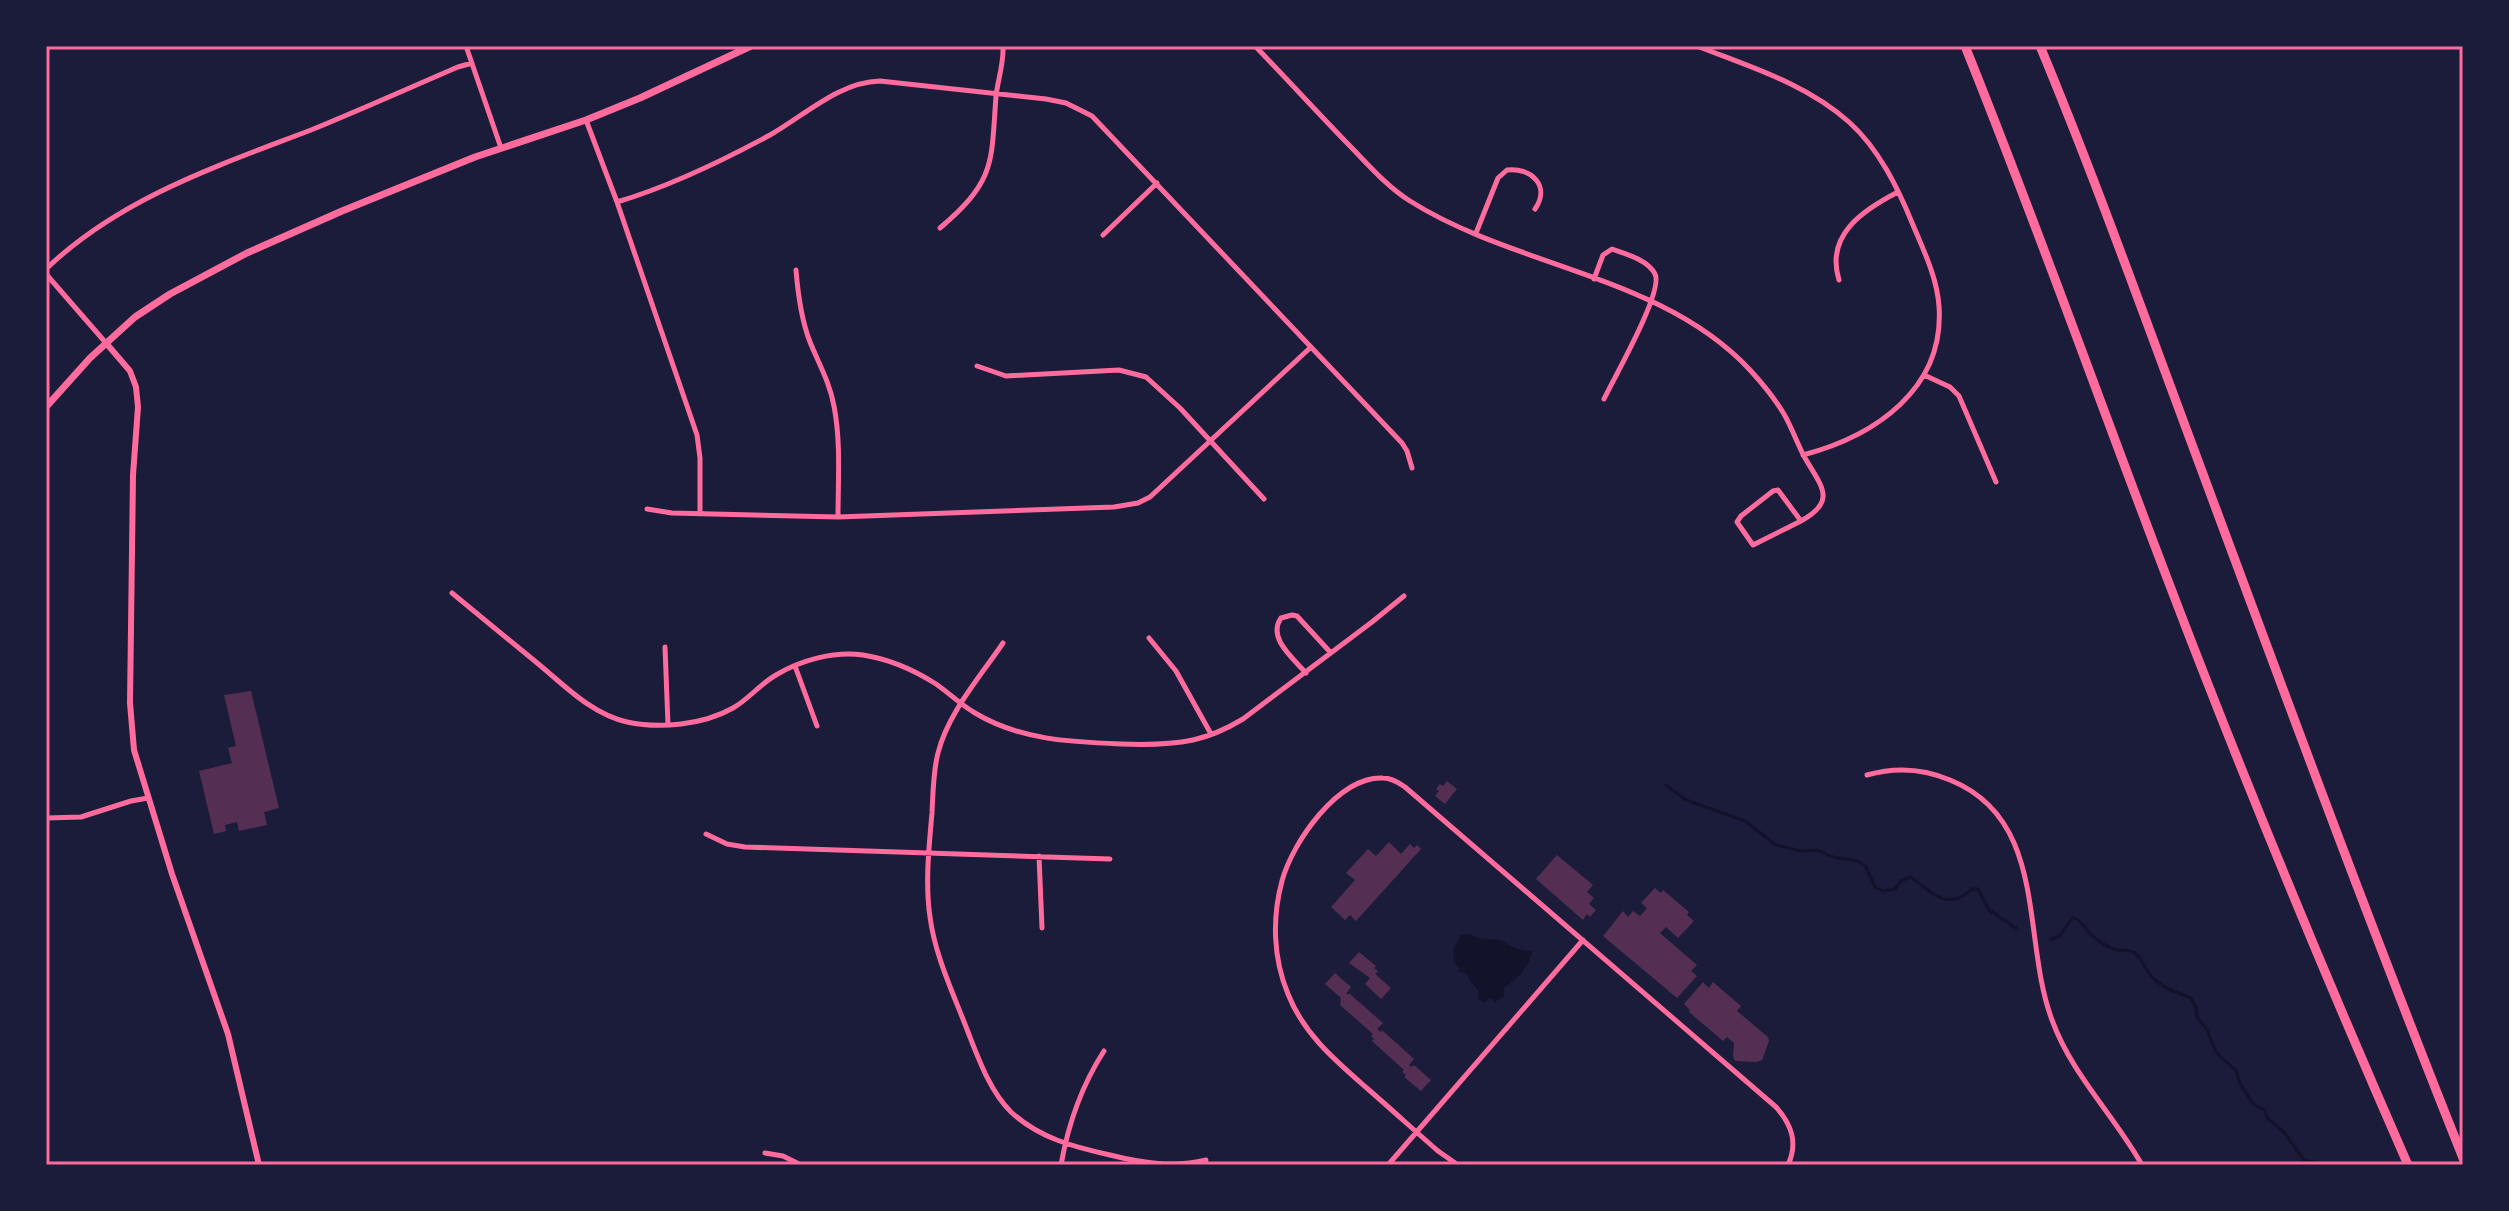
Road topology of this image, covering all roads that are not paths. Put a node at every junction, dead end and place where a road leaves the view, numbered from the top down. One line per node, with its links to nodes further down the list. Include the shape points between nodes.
1 (466, 46): 8 (street)
2 (751, 46): 10 (main road)
3 (1003, 46): 9 (street)
4 (1697, 46): 13 (street, via 1819,97 1874,149)
5 (1965, 46): 73 (highway, via 2239,765)
6 (2040, 46): 64 (highway)
7 (1259, 47): 17 (street, via 1393,189)
8 (472, 63): 11 (street); 20 (street, via 141,199 105,221)
9 (996, 94): 12 (street, via 1079,108); 14 (street, via 859,82 711,165); 16 (street, via 988,169 978,190)
10 (586, 120): 11 (main road); 14 (street)
11 (502, 149): 24 (main road, via 247,253 154,303)
12 (1157, 183): 18 (street); 25 (street)
13 (1898, 192): 22 (street, via 1865,212 1839,242 1834,260); 27 (street, via 1928,261 1939,306 1937,343)
14 (617, 202): 36 (street, via 697,435)
15 (1535, 209): 17 (street, via 1542,191 1536,180 1518,169 1507,170 1498,178)
16 (940, 228)
17 (1476, 233): 21 (street)
18 (1103, 235)
19 (796, 270): 37 (street, via 801,312 834,406)
20 (46, 272): 24 (street)
21 (1594, 279): 23 (street); 23 (street, via 1599,262 1612,249 1654,271)
22 (1839, 280)
23 (1653, 301): 28 (street); 31 (street, via 1700,328 1745,364 1782,410)
24 (106, 343): 29 (main road); 52 (street, via 130,371 138,407 130,703 134,750)
25 (1311, 347): 30 (street); 32 (street, via 1402,443)
26 (977, 366): 30 (street, via 1006,376 1135,372 1157,386)
27 (1924, 375): 31 (street, via 1909,398 1884,419); 33 (street, via 1959,396)
28 (1604, 399)
29 (46, 407)
30 (1212, 441): 34 (street); 37 (street, via 1150,497 1127,506)
31 (1803, 455): 38 (street, via 1823,503)
32 (1412, 468)
33 (1996, 482)
34 (1264, 499)
35 (647, 509): 36 (street)
36 (700, 514): 37 (street)
37 (838, 517)
38 (1801, 521): 38 (street, via 1753,545 1737,522 1778,490)
39 (452, 593): 48 (street, via 598,710 625,722)
40 (1404, 596): 44 (street)
41 (1149, 638): 50 (street, via 1176,671)
42 (1003, 643): 47 (street)
43 (665, 647): 48 (street)
44 (1331, 653): 46 (street); 46 (street, via 1297,616 1281,618 1276,635)
45 (795, 666): 47 (street, via 837,655 876,658 920,675); 48 (street, via 735,707); 49 (street)
46 (1306, 673): 50 (street, via 1243,719)
47 (962, 704): 50 (street, via 1011,730 1059,741 1149,745); 55 (street, via 938,754)
48 (668, 725)
49 (817, 726)
50 (1211, 734)
51 (1867, 775): 72 (street, via 1910,769 1942,776 1970,790 2006,826 2021,855 2036,961 2060,1040)
52 (148, 798): 53 (street, via 81,817); 66 (street, via 228,1034)
53 (46, 818)
54 (706, 834): 55 (street, via 745,847)
55 (929, 854): 56 (street); 62 (street, via 934,938 989,1081 1027,1125)
56 (1039, 856): 57 (street); 58 (street)
57 (1110, 859)
58 (1042, 928)
59 (1583, 940): 61 (street); 61 (street, via 1392,779 1373,778 1350,788 1319,816 1292,856 1279,893 1276,940 1283,982 1294,1010 1317,1042); 71 (street, via 1776,1107 1792,1134)
60 (1104, 1051): 62 (street, via 1088,1077)
61 (1417, 1132): 69 (street); 70 (street)
62 (1065, 1143): 65 (street, via 1148,1163); 68 (street)
63 (765, 1153): 67 (street)
64 (2463, 1158)
65 (1206, 1160)
66 (259, 1165)
67 (801, 1165)
68 (1061, 1165)
69 (1388, 1165)
70 (1458, 1165)
71 (1788, 1165)
72 (2142, 1165)
73 (2408, 1165)

